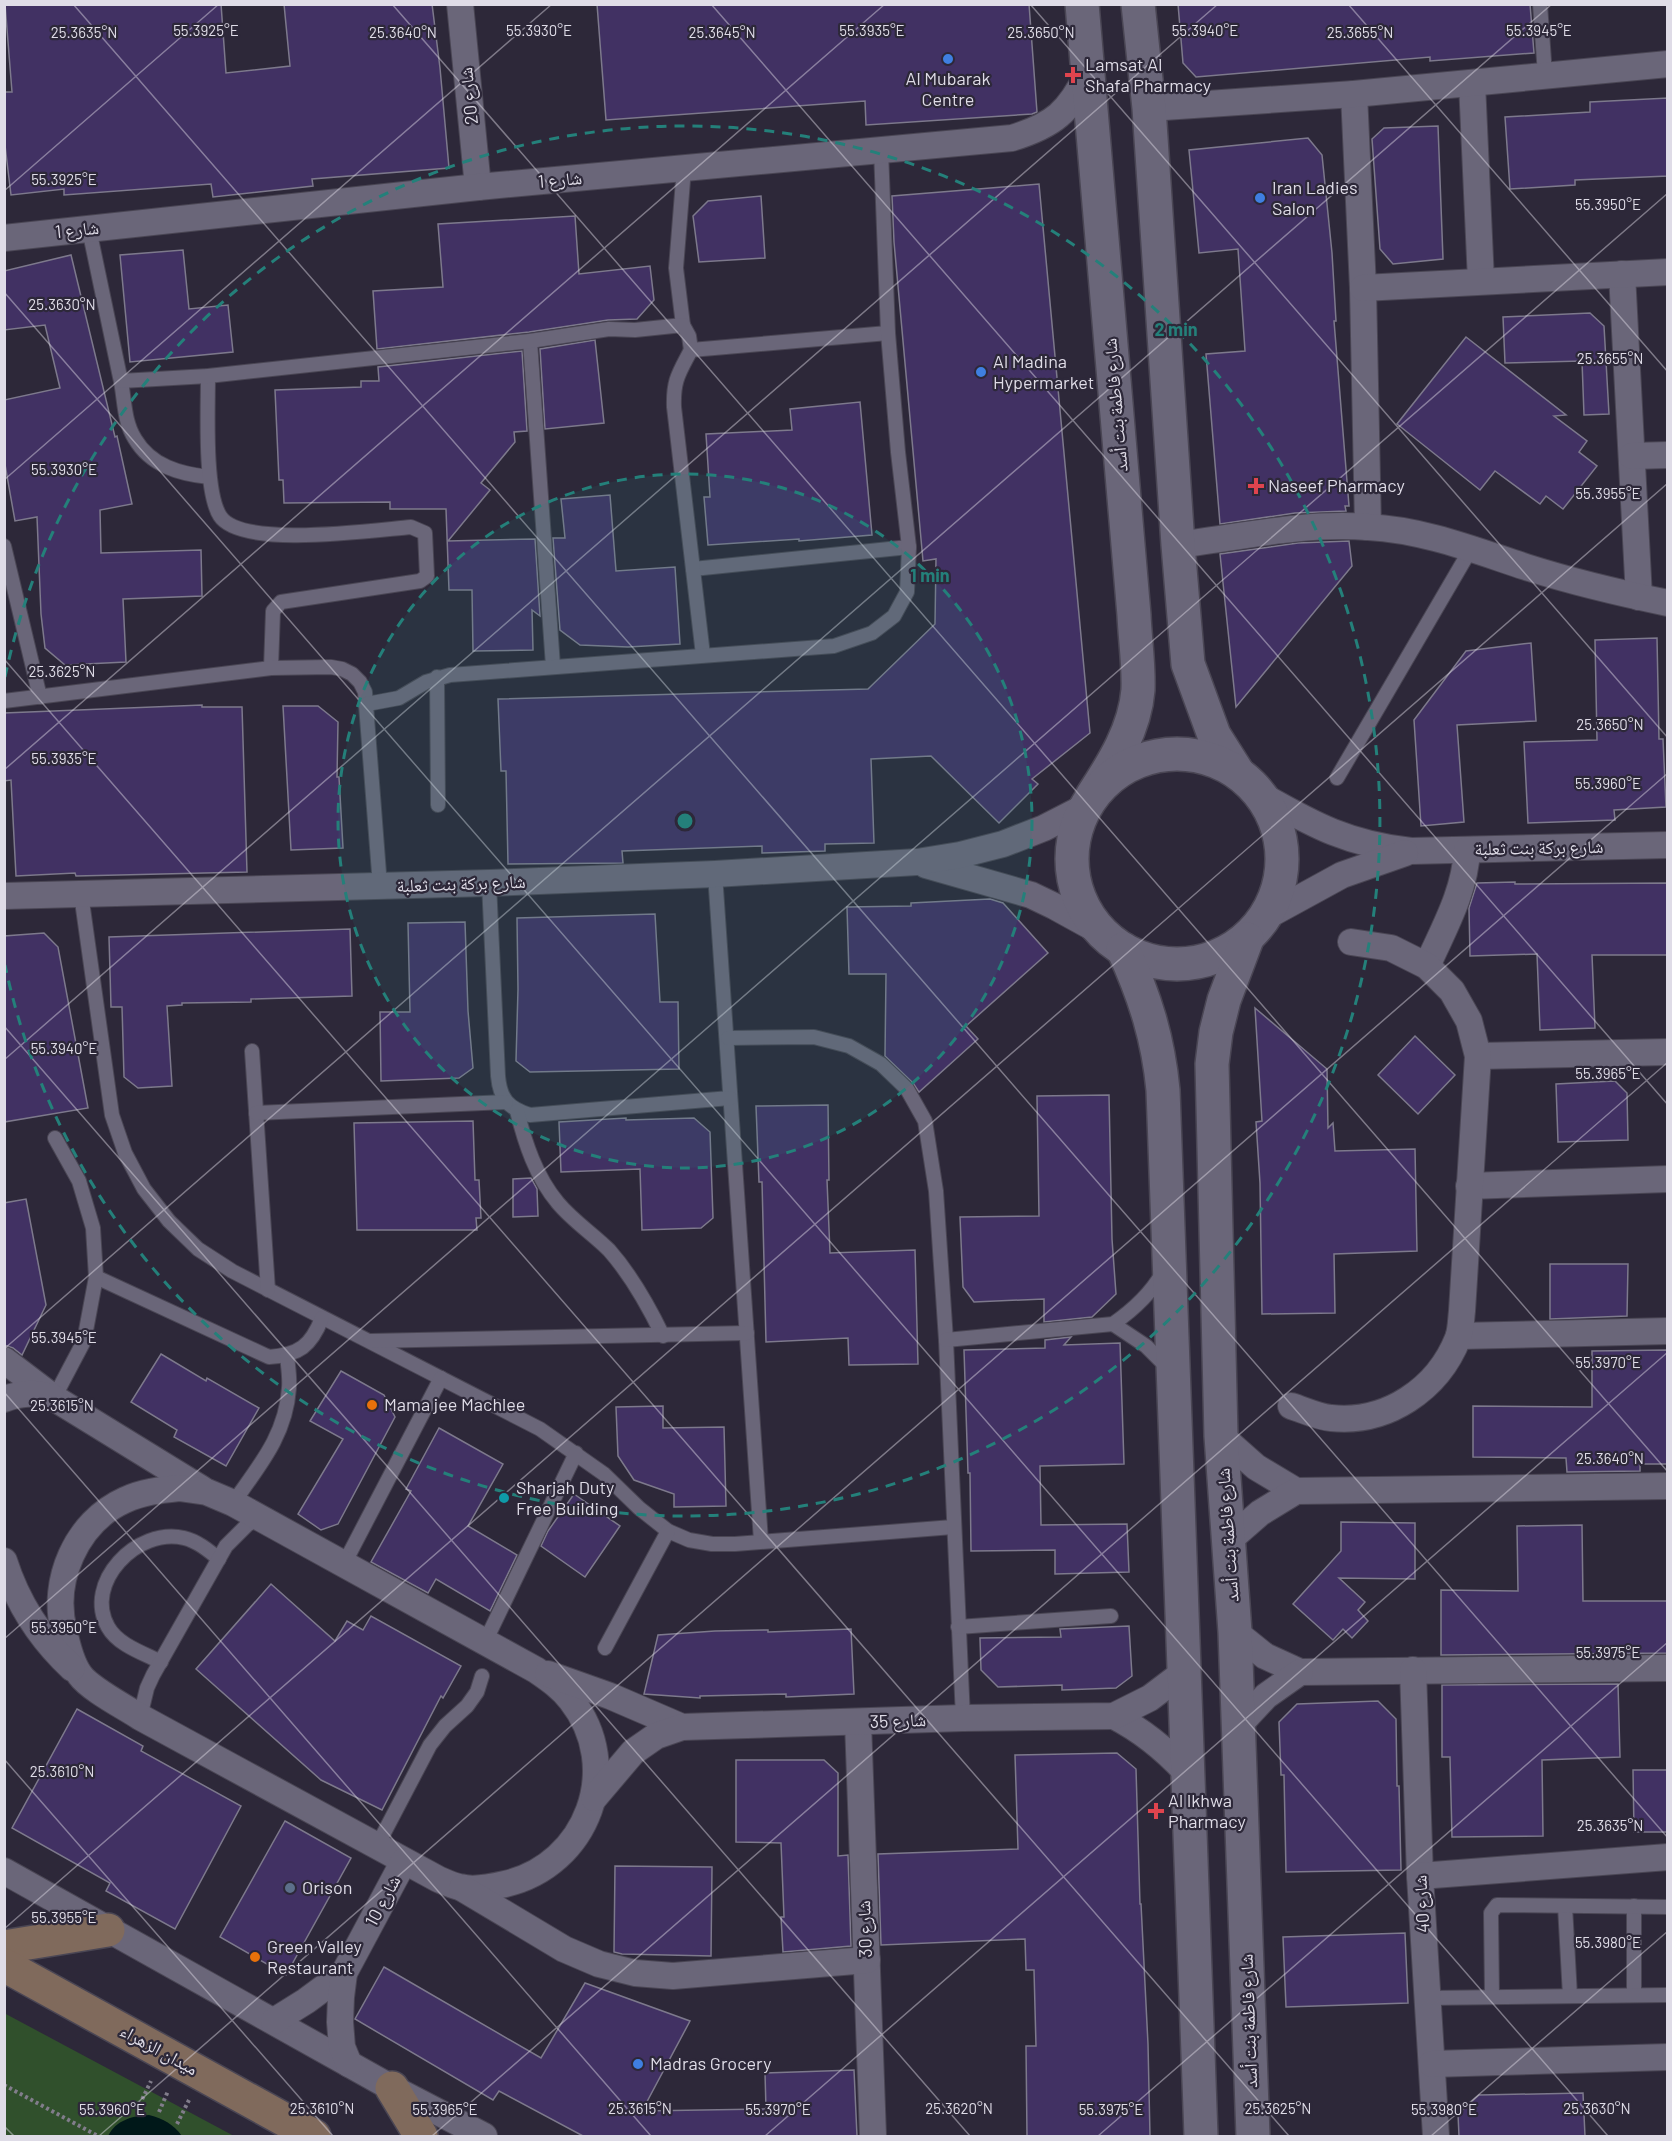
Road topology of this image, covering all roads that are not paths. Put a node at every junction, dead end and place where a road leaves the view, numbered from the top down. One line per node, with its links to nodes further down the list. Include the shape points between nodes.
1 (460, 4): 13 (street, شارع 20)
2 (1082, 4): 6 (street, شارع فاطمة بنت أسد)
3 (1138, 4): 10 (street)
4 (1540, 4): 7 (lane)
5 (1668, 64): 7 (street)
6 (1088, 73): 11 (street, شارع 1, via 1077,97 1059,116 1037,130 1012,138); 47 (street, شارع فاطمة بنت أسد, via 1138,691 1125,738)
7 (1545, 75): 8 (street)
8 (1472, 82): 9 (street); 18 (street)
9 (1354, 94): 10 (street); 19 (street)
10 (1149, 108): 30 (street)
11 (881, 150): 12 (street, شارع 1); 21 (lane)
12 (684, 168): 13 (street, شارع 1); 20 (lane, via 676,268)
13 (478, 187): 14 (street, شارع 1)
14 (89, 229): 15 (street, شارع 1); 25 (lane)
15 (4, 238)
16 (1668, 272): 17 (street)
17 (1622, 274): 18 (street); 27 (street)
18 (1481, 282): 19 (street)
19 (1363, 288): 29 (street)
20 (683, 325): 22 (lane, via 609,329); 23 (lane)
21 (888, 333): 23 (lane); 32 (lane)
22 (530, 341): 24 (lane); 38 (lane)
23 (691, 350): 34 (lane, via 676,377 673,392)
24 (208, 376): 25 (lane); 28 (lane)
25 (121, 381): 28 (lane, via 126,420 150,456 168,468)
26 (1668, 455): 27 (street)
27 (1632, 456): 35 (street)
28 (210, 477): 39 (lane, via 220,518 237,529 256,534 303,536 411,527 425,533 427,576 420,581 281,602 273,611)
29 (1368, 527): 30 (street, via 1316,526); 33 (street, via 1421,534)
30 (1178, 545): 44 (street, via 1188,664 1214,735)
31 (4, 546): 41 (lane)
32 (909, 547): 34 (lane); 37 (lane, via 907,592 894,616 872,633 834,646)
33 (1472, 547): 35 (street, via 1527,567); 45 (lane)
34 (693, 569): 37 (lane)
35 (1639, 597): 36 (street)
36 (1668, 603)
37 (703, 655): 38 (lane)
38 (553, 666): 40 (lane)
39 (271, 668): 41 (lane); 43 (lane, via 342,669 360,682)
40 (437, 677): 43 (lane, via 399,698); 48 (lane)
41 (40, 697): 42 (lane)
42 (4, 701)
43 (367, 704): 55 (lane)
44 (1238, 773): 46 (street); 47 (street, via 1201,756 1160,754 1122,768)
45 (1337, 778)
46 (1262, 795): 50 (street, شارع بركة بنت ثعلبة, via 1339,836 1379,847); 58 (street, via 1280,833 1282,876)
47 (1087, 802): 52 (street, شارع بركة بنت ثعلبة, via 1044,828 1003,844); 59 (street, via 1073,840 1072,874 1083,906)
48 (438, 805)
49 (1668, 845): 51 (street, شارع بركة بنت ثعلبة)
50 (1411, 850): 51 (street, شارع بركة بنت ثعلبة); 58 (street, شارع بركة بنت ثعلبة, via 1342,875)
51 (1467, 850): 61 (street, via 1461,888)
52 (917, 862): 53 (street, شارع بركة بنت ثعلبة); 59 (street, شارع بركة بنت ثعلبة, via 1031,895)
53 (716, 874): 54 (street, شارع بركة بنت ثعلبة); 62 (lane)
54 (489, 883): 55 (street, شارع بركة بنت ثعلبة); 67 (lane, via 499,1090)
55 (380, 886): 56 (street, شارع بركة بنت ثعلبة)
56 (81, 894): 57 (street, شارع بركة بنت ثعلبة); 74 (lane, via 112,1115 125,1154 144,1189 198,1249)
57 (4, 896)
58 (1257, 928): 59 (street, via 1219,957 1186,964 1153,962); 90 (street, شارع فاطمة بنت أسد, via 1224,1000 1212,1064)
59 (1113, 941): 72 (street, via 1147,1005 1161,1062)
60 (1351, 942): 61 (street, via 1391,948)
61 (1426, 966): 65 (street, via 1452,991 1469,1022)
62 (728, 1038): 66 (lane); 81 (lane, via 814,1037 849,1046 881,1064 907,1089 926,1120 932,1155)
63 (252, 1051): 68 (lane)
64 (1668, 1052): 65 (street)
65 (1478, 1056): 71 (street)
66 (730, 1098): 67 (lane, via 530,1115); 78 (lane)
67 (511, 1106): 68 (lane); 79 (lane, via 544,1183 558,1203 609,1250 630,1276)
68 (256, 1113): 74 (lane)
69 (55, 1138): 73 (lane, via 79,1181 93,1228)
70 (1668, 1179): 71 (street)
71 (1469, 1186): 80 (street)
72 (1169, 1262): 76 (lane, via 1145,1297); 85 (street)
73 (96, 1277): 83 (lane, via 252,1351 269,1357); 87 (lane, via 84,1341)
74 (268, 1290): 75 (lane)
75 (321, 1318): 82 (lane); 83 (lane, via 315,1335 303,1348)
76 (1113, 1324): 81 (lane); 85 (lane, via 1146,1346)
77 (1668, 1330): 80 (street)
78 (747, 1333): 79 (lane); 99 (lane)
79 (663, 1336): 82 (lane)
80 (1459, 1336): 89 (street, via 1440,1373 1409,1401 1390,1409 1371,1416 1330,1418)
81 (946, 1340): 97 (lane)
82 (368, 1341): 86 (lane)
83 (287, 1356): 95 (lane, via 290,1387 285,1418 273,1447)
84 (4, 1360): 87 (street)
85 (1174, 1375): 114 (street)
86 (441, 1378): 91 (lane, via 540,1429); 103 (lane)
87 (54, 1398): 88 (street, via 22,1393); 94 (street)
88 (4, 1399)
89 (1291, 1406)
90 (1221, 1436): 93 (street, via 1256,1467); 100 (street, شارع فاطمة بنت أسد)
91 (576, 1453): 98 (lane); 107 (lane)
92 (1668, 1486): 93 (street)
93 (1296, 1491): 100 (street, via 1260,1513)
94 (207, 1492): 95 (street); 115 (street, via 179,1488 150,1491 123,1500 100,1516 80,1538 67,1563 60,1591 61,1620)
95 (233, 1503): 96 (street)
96 (260, 1517): 101 (lane, via 236,1535); 103 (street)
97 (953, 1527): 99 (lane); 105 (lane)
98 (668, 1531): 99 (lane, via 712,1544); 108 (lane)
99 (761, 1541)
100 (1228, 1541): 106 (street, شارع فاطمة بنت أسد)
101 (219, 1559): 109 (lane); 109 (lane, via 203,1545 163,1536 126,1552 113,1569 102,1602 108,1628 123,1642)
102 (4, 1561): 115 (street, via 25,1611 54,1651)
103 (344, 1564): 107 (street)
104 (1111, 1616): 105 (lane)
105 (958, 1627): 119 (lane)
106 (1234, 1632): 113 (street, via 1265,1656); 122 (street, شارع فاطمة بنت أسد)
107 (485, 1642): 111 (street)
108 (605, 1647)
109 (160, 1662): 118 (lane, via 147,1688)
110 (1668, 1668): 112 (street)
111 (536, 1670): 121 (street); 124 (street, via 572,1701 588,1729 596,1761)
112 (1413, 1670): 113 (street); 129 (street, شارع 40)
113 (1299, 1672): 122 (street, via 1266,1696)
114 (1183, 1674): 117 (street, شارع 35, via 1150,1698); 123 (street)
115 (80, 1675): 118 (street)
116 (482, 1676): 125 (lane, via 467,1706 430,1745)
117 (1114, 1716): 119 (street, شارع 35); 123 (street, via 1154,1740)
118 (140, 1717): 125 (street)
119 (963, 1718): 120 (street, شارع 35)
120 (858, 1722): 121 (street, شارع 35); 136 (street, شارع 30)
121 (682, 1726): 124 (street, via 656,1736 633,1752)
122 (1238, 1726): 154 (street, شارع فاطمة بنت أسد)
123 (1187, 1773): 153 (street)
124 (594, 1798): 130 (street, via 570,1846 548,1866 522,1880 493,1887)
125 (377, 1846): 127 (street)
126 (1668, 1857): 129 (street)
127 (404, 1861): 130 (street); 138 (street, شارع 10)
128 (4, 1871): 134 (street)
129 (1420, 1876): 143 (street, شارع 40)
130 (462, 1888): 136 (street, via 564,1949 599,1964 635,1973 673,1976)
131 (1565, 1905): 132 (lane); 141 (lane); 142 (lane, via 1497,1905 1491,1913)
132 (1634, 1906): 133 (lane); 139 (lane)
133 (1668, 1907)
134 (108, 1930): 135 (main road); 144 (street)
135 (4, 1947)
136 (867, 1960): 152 (street, شارع 30)
137 (4, 1965): 149 (main road, ميدان الزهراء)
138 (344, 1973): 144 (street, شارع 10); 146 (street, شارع 10, via 340,2022 342,2047)
139 (1634, 1995): 140 (lane); 141 (lane)
140 (1668, 1995)
141 (1570, 1996): 142 (lane)
142 (1492, 1997): 143 (lane)
143 (1428, 1998): 147 (street, شارع 40)
144 (274, 2020): 146 (street)
145 (1668, 2057): 147 (street)
146 (349, 2064): 148 (street)
147 (1432, 2064): 155 (street, شارع 40)
148 (392, 2088): 150 (main road); 151 (street)
149 (314, 2136)
150 (422, 2136)
151 (484, 2136)
152 (873, 2136)
153 (1201, 2136)
154 (1253, 2136)
155 (1436, 2136)

